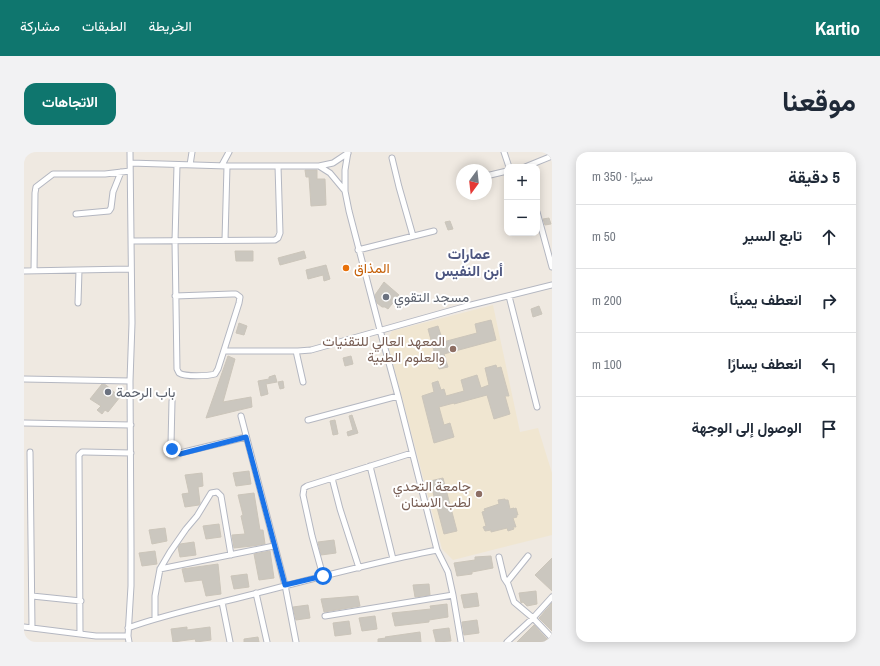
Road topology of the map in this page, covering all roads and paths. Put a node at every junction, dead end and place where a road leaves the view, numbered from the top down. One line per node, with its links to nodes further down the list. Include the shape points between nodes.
1 (130, 152): 8 (street)
2 (192, 152): 12 (street)
3 (228, 152): 13 (street)
4 (504, 152): 9 (street)
5 (348, 153): 15 (street, via 333,163); 20 (street, via 345,170)
6 (552, 156): 10 (street)
7 (392, 158): 24 (street)
8 (130, 163): 11 (street); 16 (street)
9 (508, 164)
10 (532, 164)
11 (177, 165): 12 (street); 27 (street)
12 (190, 165): 13 (street)
13 (224, 165): 14 (street); 25 (street)
14 (278, 166): 15 (street); 25 (street, via 278,238)
15 (320, 166): 20 (street)
16 (130, 170): 17 (street); 26 (street)
17 (121, 172): 21 (street, via 112,192 109,211); 32 (street, via 53,174 36,187)
18 (504, 172): 19 (street)
19 (492, 175)
20 (346, 192): 28 (street)
21 (76, 214)
22 (540, 223): 29 (street)
23 (434, 231): 24 (street)
24 (413, 236): 28 (street)
25 (224, 240): 27 (street)
26 (131, 241): 27 (street); 30 (street)
27 (175, 241): 35 (street)
28 (358, 250): 38 (street)
29 (552, 267)
30 (130, 269): 31 (street); 42 (street)
31 (79, 270): 32 (street); 37 (street)
32 (34, 271): 33 (street)
33 (24, 272)
34 (552, 285): 36 (street)
35 (175, 296): 39 (street, via 238,296 239,303); 39 (street, via 179,373 215,374)
36 (509, 296): 38 (street); 46 (street)
37 (78, 303)
38 (380, 330): 40 (street, via 311,350); 44 (street)
39 (224, 351): 40 (street)
40 (296, 351): 43 (street)
41 (24, 379): 42 (street)
42 (130, 381): 50 (street)
43 (303, 382)
44 (398, 396): 48 (street); 54 (street)
45 (172, 401): 51 (street, via 171,444 174,452 180,454)
46 (537, 407)
47 (241, 416): 51 (street)
48 (308, 420)
49 (24, 423): 50 (street)
50 (131, 425): 53 (street)
51 (246, 437): 57 (street)
52 (30, 452): 69 (street)
53 (131, 453): 72 (street, via 82,452 79,455); 79 (street, via 131,586)
54 (412, 453): 55 (street); 58 (street)
55 (370, 466): 56 (street); 62 (street)
56 (332, 478): 63 (street); 65 (street, via 307,486 302,495)
57 (274, 546): 59 (street); 67 (street)
58 (437, 550): 62 (street); 70 (street)
59 (230, 554): 64 (street); 64 (street, via 221,496 220,493 214,492)
60 (528, 556): 66 (street)
61 (499, 557): 66 (street)
62 (393, 559): 63 (street)
63 (359, 568): 65 (street)
64 (160, 569): 75 (street, via 155,596)
65 (323, 576): 67 (street)
66 (507, 582): 76 (street, via 515,604)
67 (285, 585): 68 (street); 85 (street)
68 (256, 593): 73 (street); 84 (street)
69 (32, 596): 72 (street); 78 (street)
70 (454, 596): 74 (street); 86 (street)
71 (552, 597): 76 (street)
72 (81, 601): 80 (street)
73 (222, 602): 75 (street); 83 (street)
74 (325, 616)
75 (155, 618): 79 (street)
76 (533, 618): 81 (street); 87 (street)
77 (24, 627): 78 (street)
78 (32, 628): 80 (street)
79 (128, 628): 82 (street)
80 (80, 634): 82 (street)
81 (552, 638)
82 (128, 639)
83 (230, 642)
84 (267, 642)
85 (296, 642)
86 (460, 642)
87 (507, 642)

